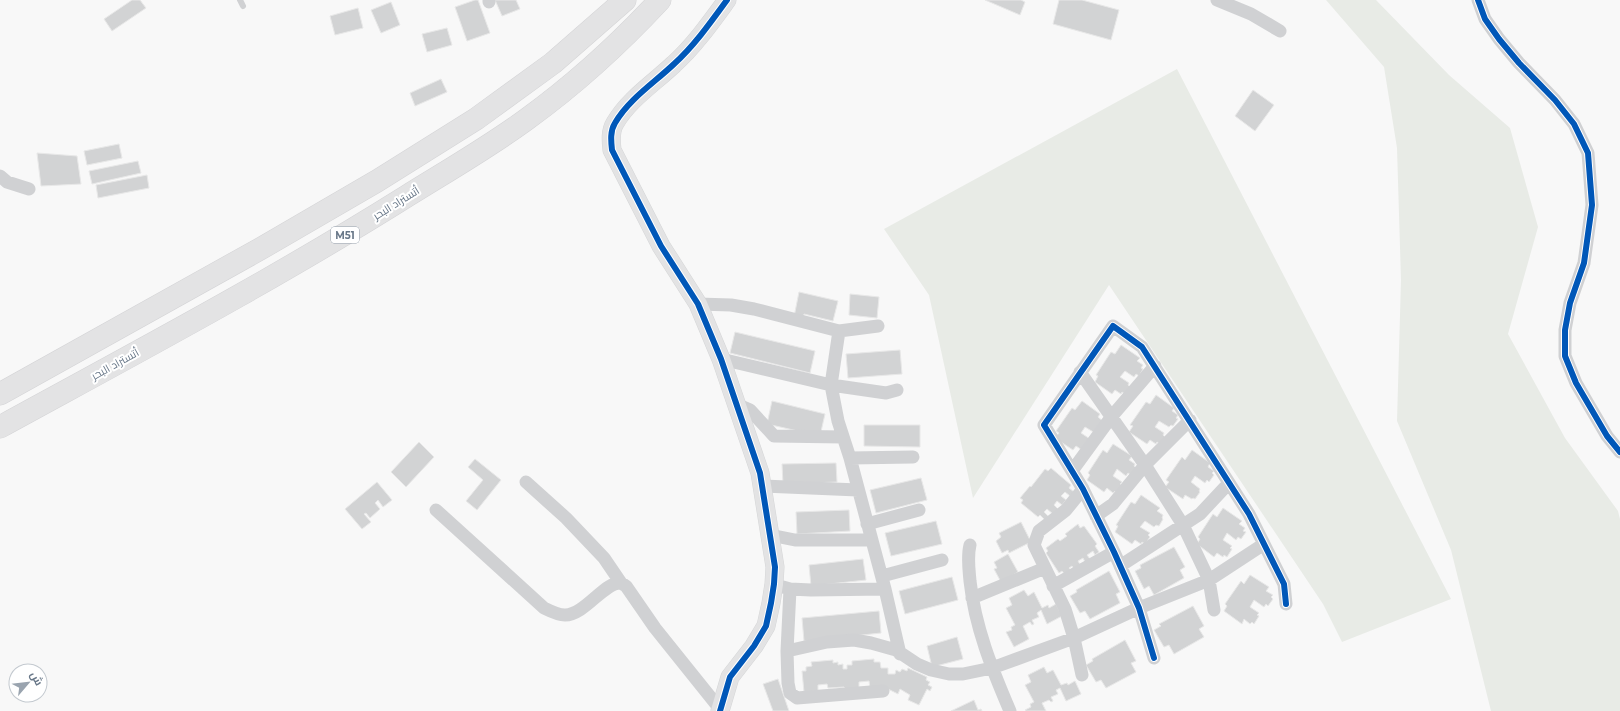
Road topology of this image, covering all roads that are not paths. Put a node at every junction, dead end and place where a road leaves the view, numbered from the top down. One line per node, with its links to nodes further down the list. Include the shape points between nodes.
1 (625, 0): 17 (highway, via 553,64 476,119 377,181 260,249)
2 (660, 0): 21 (highway, أتستراد البحر / M51, via 616,44 564,90 500,137 270,280)
3 (727, 0): 9 (street, via 675,63 636,97 614,124 611,135 612,150 661,246)
4 (1217, 0): 6 (street, via 1234,6)
5 (1478, 0): 23 (street, via 1499,39 1574,124 1588,153 1592,205 1584,263 1570,302 1565,330 1565,356 1576,383 1607,436)
6 (1280, 31)
7 (0, 176): 8 (street, via 12,184)
8 (29, 189)
9 (698, 304): 11 (street, via 754,309); 12 (street)
10 (878, 326): 11 (street)
11 (839, 331): 15 (street)
12 (721, 359): 15 (street); 18 (street)
13 (1155, 366): 14 (street, via 1142,347 1113,326); 19 (street); 20 (street)
14 (1080, 372): 19 (street); 27 (street, via 1044,425)
15 (831, 385): 16 (street, via 886,393); 22 (street)
16 (897, 390)
17 (0, 394)
18 (736, 404): 22 (street, via 750,410 774,436); 30 (street)
19 (1112, 416): 26 (street); 27 (street)
20 (1190, 420): 26 (street); 29 (street)
21 (0, 427)
22 (843, 437): 25 (street)
23 (1620, 452)
24 (913, 457): 25 (street)
25 (850, 458): 32 (street)
26 (1145, 465): 35 (street, via 1113,504); 37 (street)
27 (1072, 471): 31 (street)
28 (526, 482): 48 (street, via 566,518 604,558)
29 (1229, 483): 37 (street, via 1200,514); 40 (street)
30 (763, 486): 32 (street); 38 (street)
31 (1083, 489): 35 (street); 45 (street, via 1066,510 1039,531 1034,545)
32 (858, 490): 36 (street)
33 (436, 510): 48 (street, via 544,608 554,613 572,615 614,584)
34 (919, 510): 36 (street)
35 (1096, 516): 42 (street)
36 (867, 524): 39 (street)
37 (1183, 526): 44 (street); 47 (street)
38 (770, 535): 39 (street, via 795,540); 49 (street, via 775,567)
39 (871, 540): 46 (street)
40 (1264, 544): 47 (street); 53 (street, via 1284,584)
41 (970, 545): 52 (street, via 968,556)
42 (1114, 552): 44 (street); 50 (street)
43 (942, 560): 46 (street)
44 (1120, 566): 54 (street)
45 (1045, 568): 50 (street); 52 (street)
46 (882, 576): 51 (street)
47 (1209, 580): 54 (street); 55 (street)
48 (621, 583): 63 (street, via 630,590 655,628)
49 (782, 586): 51 (street); 57 (street); 63 (street, via 766,626 730,677)
50 (1053, 586): 56 (street, via 1065,609)
51 (885, 589): 58 (street)
52 (972, 598): 60 (street)
53 (1286, 604)
54 (1139, 608): 56 (street); 59 (street)
55 (1214, 610)
56 (1074, 638): 60 (street); 61 (street)
57 (787, 651): 58 (street, via 827,642 854,640 887,647); 62 (street, via 790,694 797,698)
58 (900, 654): 60 (street, via 931,670 949,674)
59 (1154, 658)
60 (992, 668): 64 (street)
61 (1082, 675)
62 (883, 691)
63 (720, 710)
64 (1010, 711)

